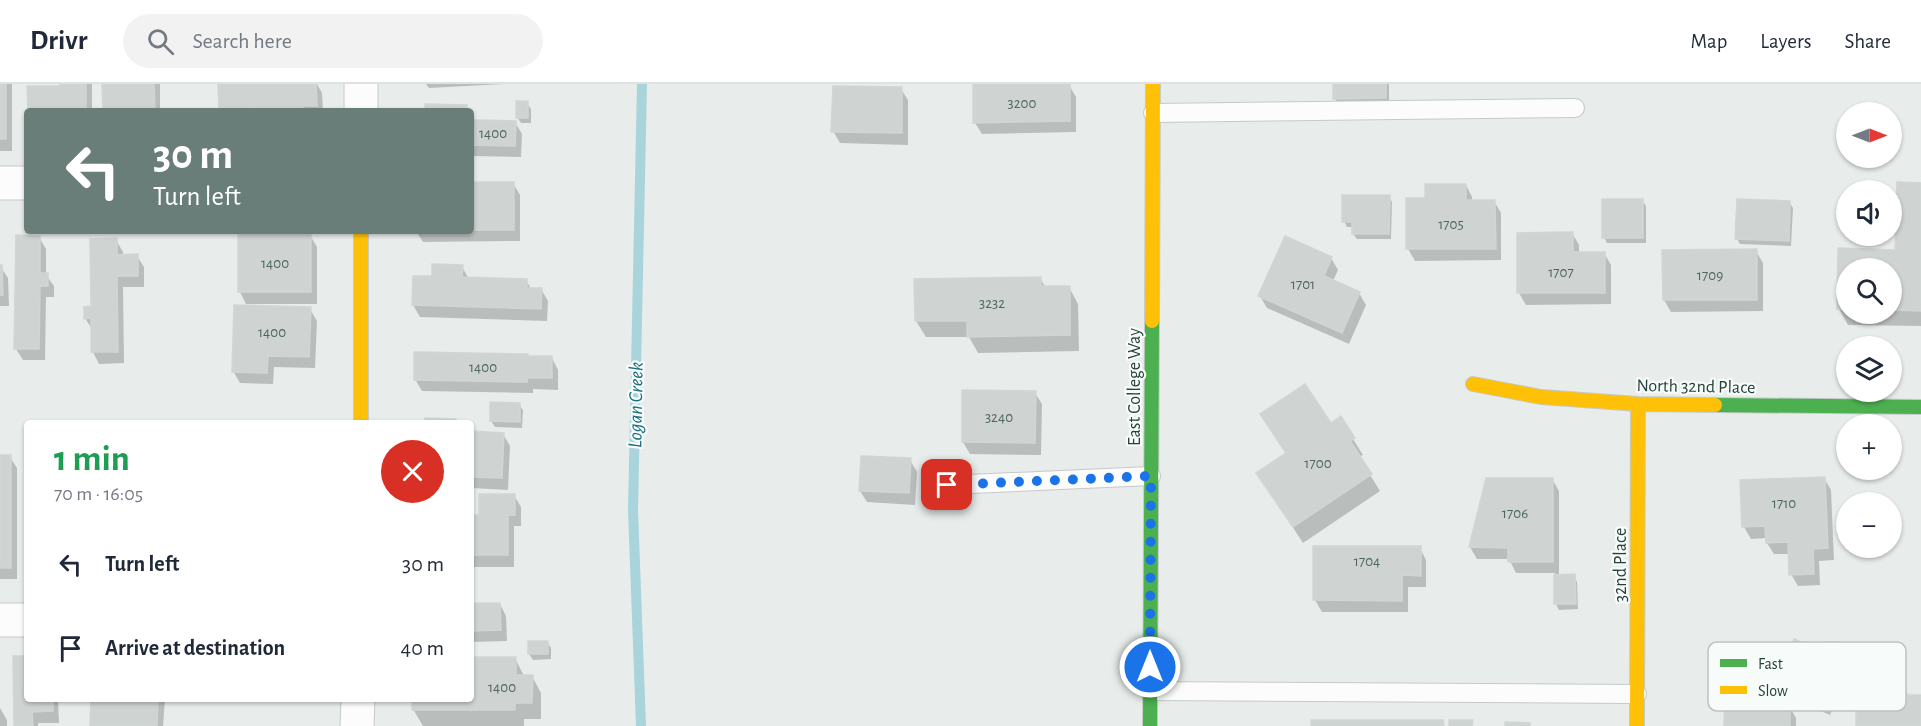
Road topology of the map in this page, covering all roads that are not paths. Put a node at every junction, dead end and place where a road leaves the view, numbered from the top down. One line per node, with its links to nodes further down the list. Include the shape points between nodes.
1 (361, 84): 3 (street)
2 (1154, 84): 5 (street, East College Way)
3 (361, 108)
4 (1575, 108): 5 (lane)
5 (1153, 113): 13 (street, East College Way)
6 (0, 183): 7 (street)
7 (24, 183)
8 (361, 234): 12 (street)
9 (1473, 384): 10 (street, North 32nd Place, via 1541,397)
10 (1638, 404): 11 (street, North 32nd Place); 18 (street, 32nd Place)
11 (1921, 407)
12 (361, 420)
13 (1151, 476): 14 (lane); 17 (street, East College Way)
14 (947, 485)
15 (0, 620): 16 (street)
16 (24, 620)
17 (1150, 691): 18 (lane); 21 (street, East College Way)
18 (1637, 694): 22 (street, 32nd Place)
19 (358, 702): 20 (street)
20 (357, 726)
21 (1150, 726)
22 (1637, 726)

